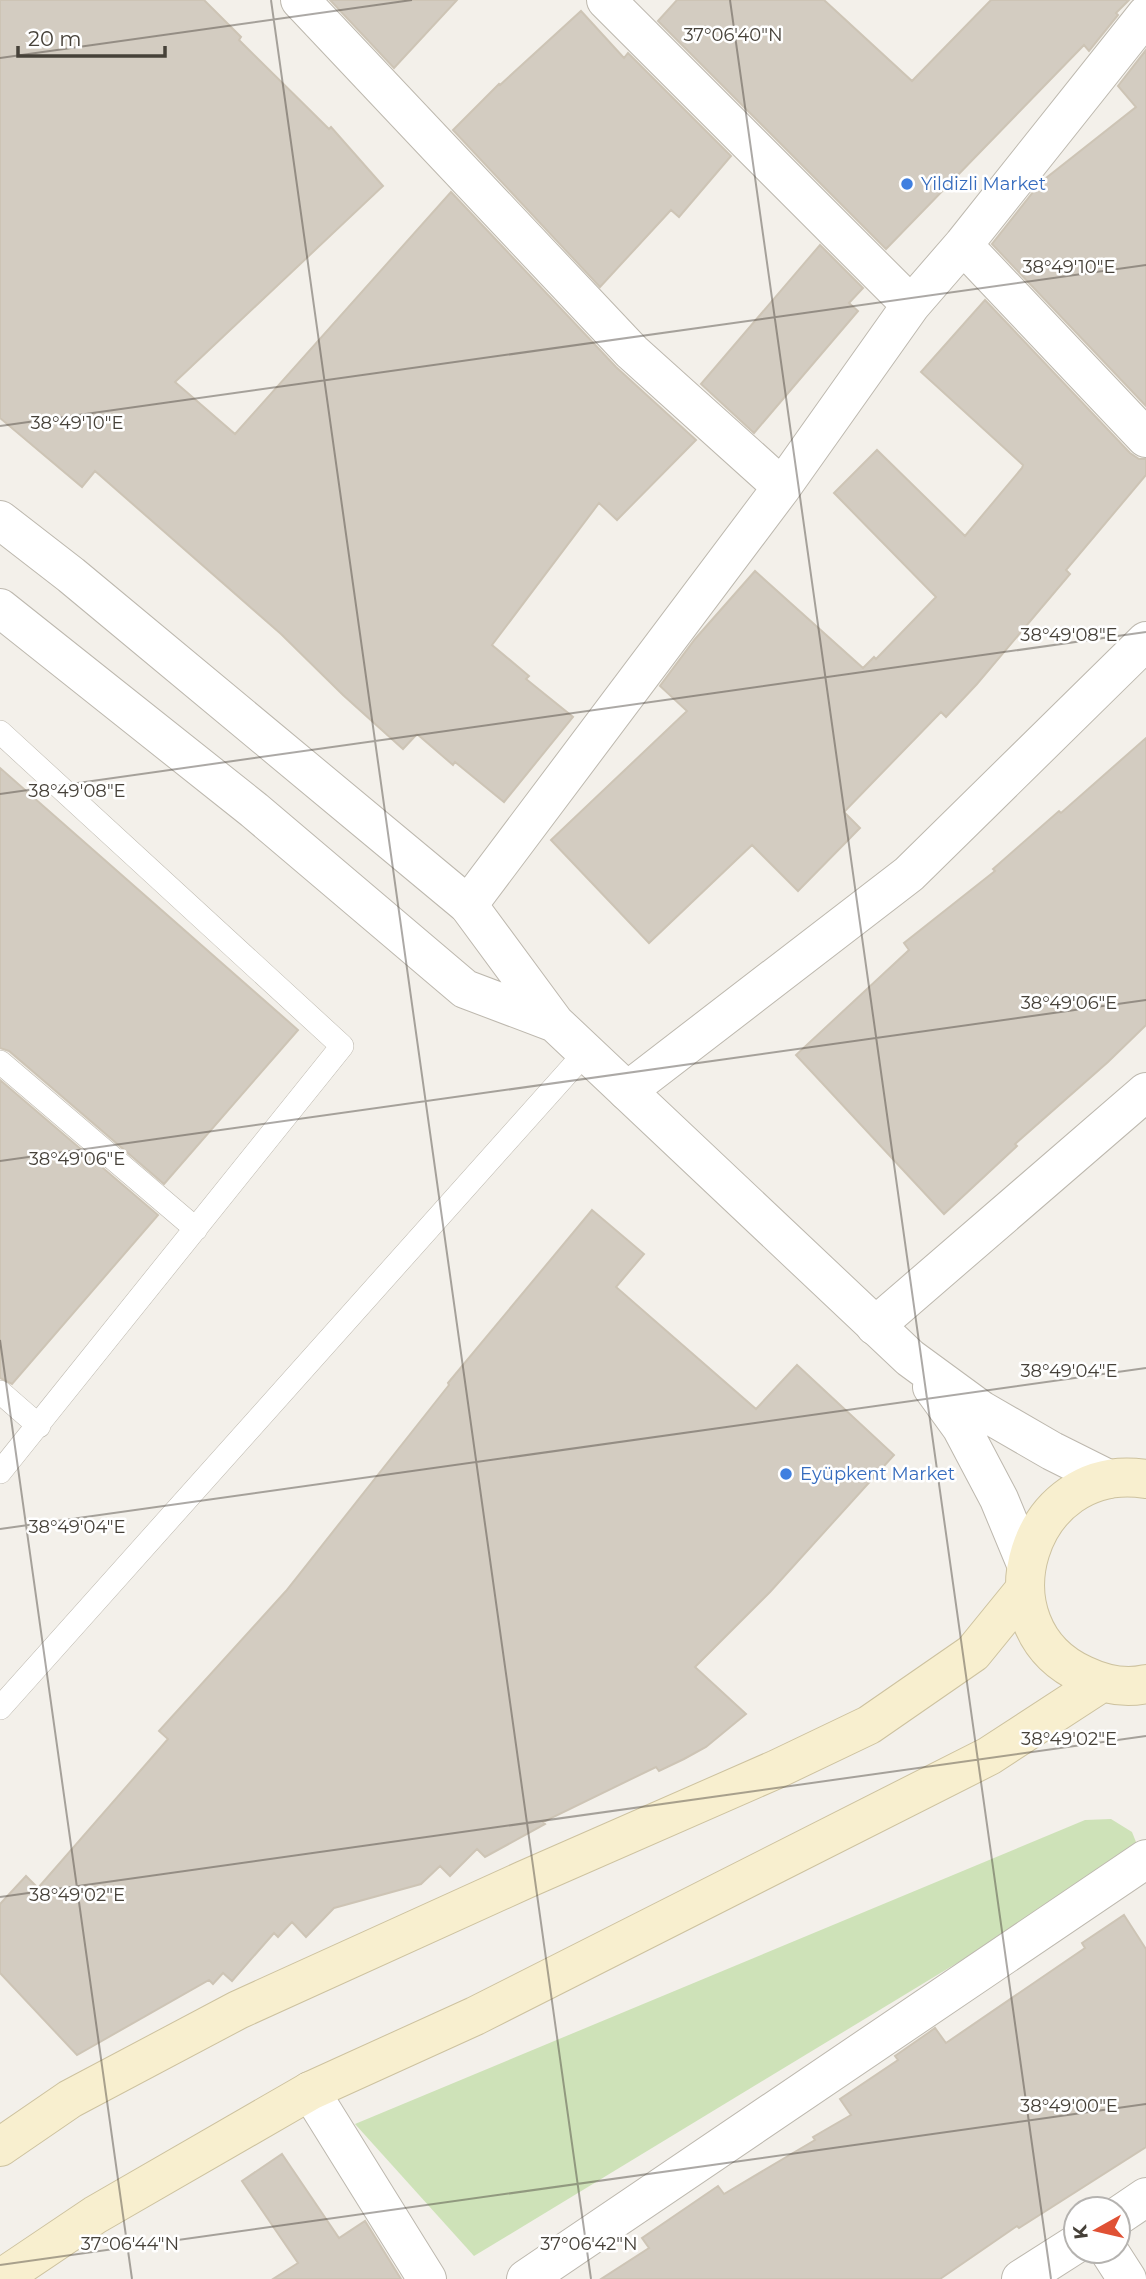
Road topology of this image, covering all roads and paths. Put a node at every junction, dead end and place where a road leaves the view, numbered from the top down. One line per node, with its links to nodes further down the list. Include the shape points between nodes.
1 (606, 0): 5 (street)
2 (309, 3): 7 (street, via 632,352)
3 (1146, 15): 4 (street)
4 (963, 245): 5 (street); 6 (street)
5 (911, 304): 7 (street)
6 (1146, 438)
7 (782, 487): 12 (street)
8 (0, 520): 12 (street)
9 (0, 608): 13 (street, via 254,810 465,989)
10 (1146, 641): 16 (street, via 909,874)
11 (0, 732): 18 (lane, via 342,1046)
12 (468, 905): 13 (street)
13 (555, 1023): 14 (street)
14 (586, 1052): 16 (street); 28 (lane)
15 (0, 1062): 18 (lane)
16 (628, 1091): 19 (street)
17 (1146, 1092): 19 (street)
18 (196, 1229): 22 (lane)
19 (875, 1326): 20 (street)
20 (910, 1358): 24 (street, via 981,1410 1052,1451); 25 (street, via 961,1427 999,1499)
21 (0, 1392): 22 (lane)
22 (39, 1426): 23 (lane)
23 (0, 1472)
24 (1136, 1478): 25 (main road, via 1079,1489 1054,1509 1036,1534)
25 (1026, 1576): 26 (main road, via 1032,1620 1048,1648 1072,1670); 31 (main road, via 973,1653 869,1725 238,2010 70,2099)
26 (1101, 1683): 27 (main road); 30 (main road, via 989,1756 475,2016)
27 (1146, 1684)
28 (0, 1708)
29 (1146, 1858): 35 (street)
30 (310, 2091): 33 (main road, via 95,2215); 34 (street)
31 (0, 2147)
32 (1062, 2253): 36 (street)
33 (0, 2279)
34 (428, 2279)
35 (526, 2279)
36 (1021, 2279)

